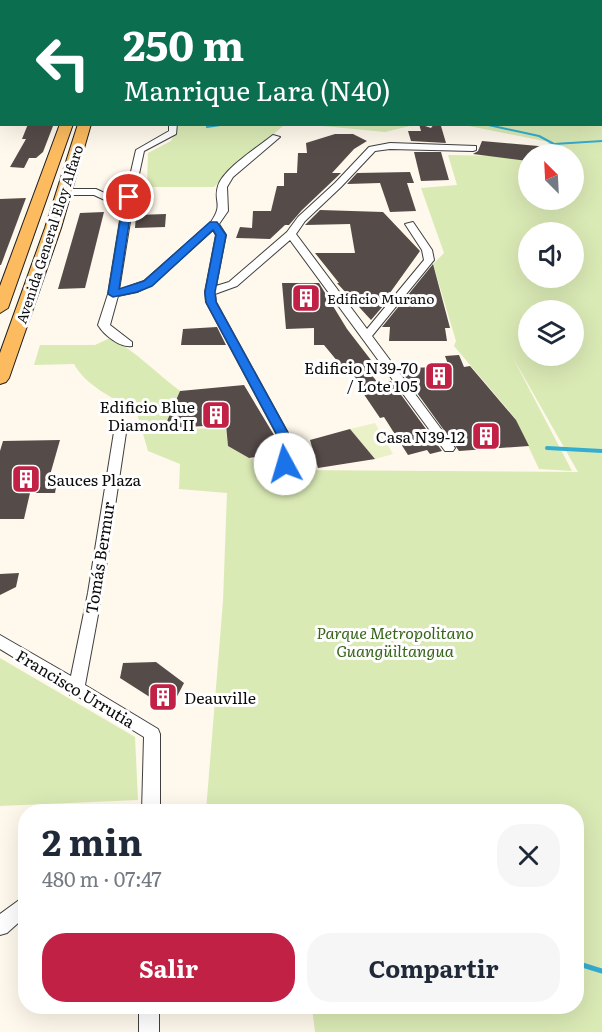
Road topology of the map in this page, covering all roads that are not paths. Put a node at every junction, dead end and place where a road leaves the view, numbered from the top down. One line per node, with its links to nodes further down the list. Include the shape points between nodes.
1 (66, 126): 14 (main road, Avenida General Eloy Alfaro)
2 (84, 126): 6 (main road, Avenida General Eloy Alfaro)
3 (173, 126): 8 (street, via 173,132 140,150)
4 (276, 137): 9 (street, via 229,175 222,187 223,211)
5 (473, 148): 11 (street, via 390,146 372,150 301,219)
6 (68, 176): 7 (main road, Avenida General Eloy Alfaro); 8 (street, via 78,183 105,187)
7 (63, 192): 8 (street, via 96,192); 17 (main road, Avenida General Eloy Alfaro)
8 (128, 202): 13 (street)
9 (214, 224): 12 (street, via 221,235); 13 (street, via 148,283)
10 (410, 224): 15 (street, via 429,260)
11 (291, 234): 12 (street, via 233,284); 15 (street)
12 (210, 292): 20 (street, via 211,302 234,348 282,433)
13 (113, 294): 16 (street, via 104,325)
14 (0, 308)
15 (367, 336): 19 (street)
16 (128, 344)
17 (0, 378)
18 (121, 426): 22 (street, Tomás Bermur)
19 (449, 448)
20 (285, 464)
21 (0, 642): 22 (street, Francisco Urrutia)
22 (76, 690): 23 (street, Francisco Urrutia, via 152,734)
23 (151, 804)
24 (18, 911): 25 (street)
25 (0, 926)
26 (149, 1014): 27 (street)
27 (149, 1032)

